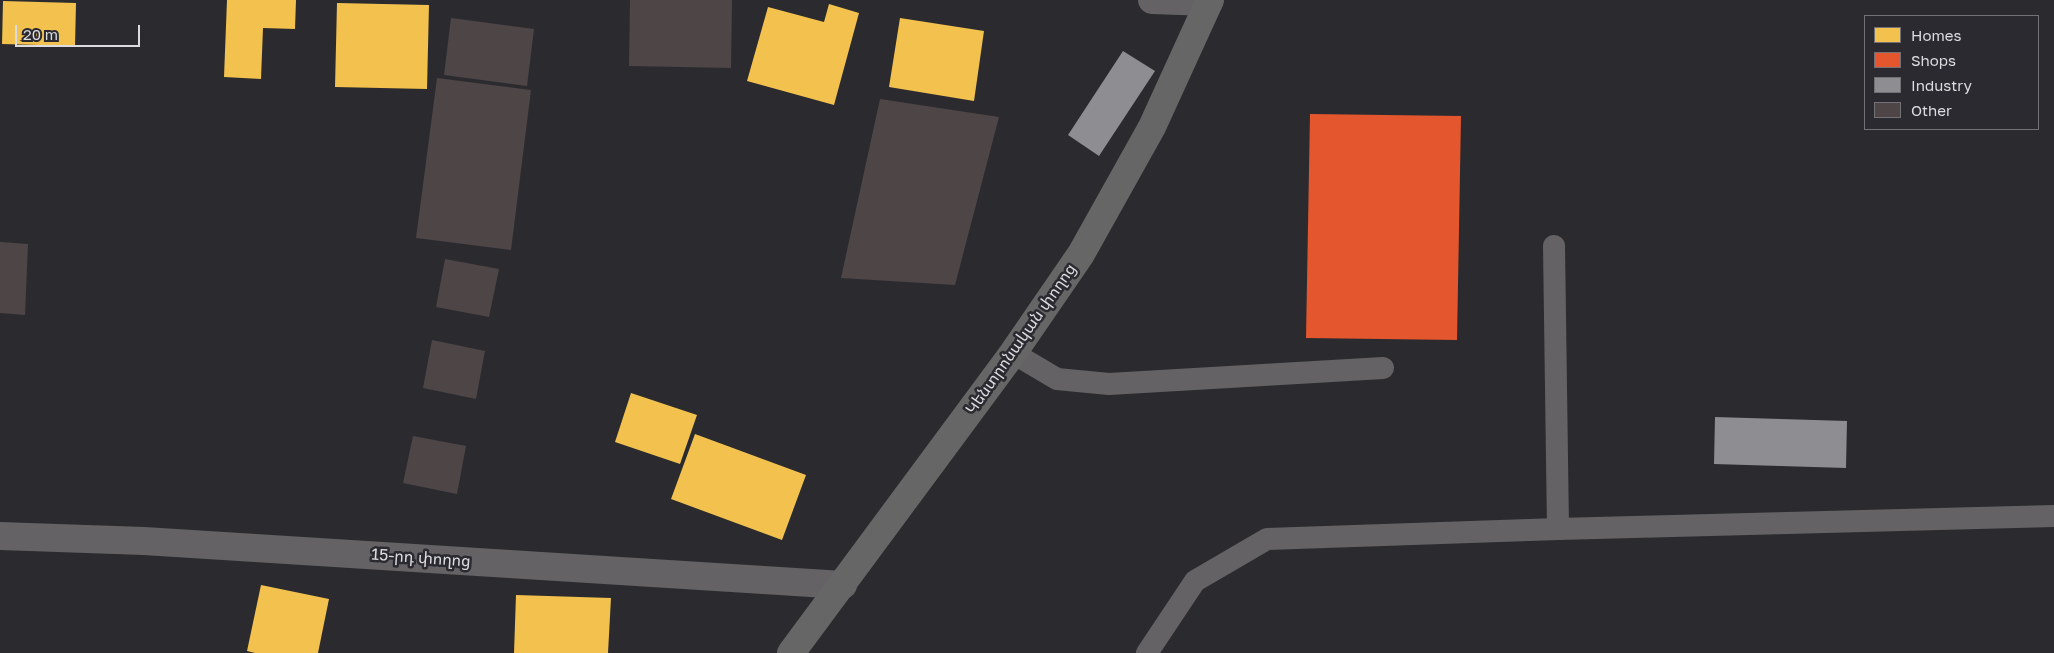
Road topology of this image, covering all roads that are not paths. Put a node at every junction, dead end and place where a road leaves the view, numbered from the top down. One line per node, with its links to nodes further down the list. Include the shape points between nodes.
1 (1152, 0): 2 (street)
2 (1209, 1): 4 (main road, Կենտրոնական փողոց, via 1143,144 1081,254)
3 (1554, 246): 7 (lane)
4 (1013, 353): 5 (lane, via 1057,379 1109,384); 9 (main road, Կենտրոնական փողոց)
5 (1383, 368)
6 (2054, 516): 7 (lane)
7 (1558, 529): 11 (lane, via 1267,539 1195,581)
8 (0, 536): 9 (street, 15-րդ փողոց, via 144,541)
9 (843, 584): 10 (main road, Կենտրոնական փողոց)
10 (791, 653)
11 (1147, 653)

